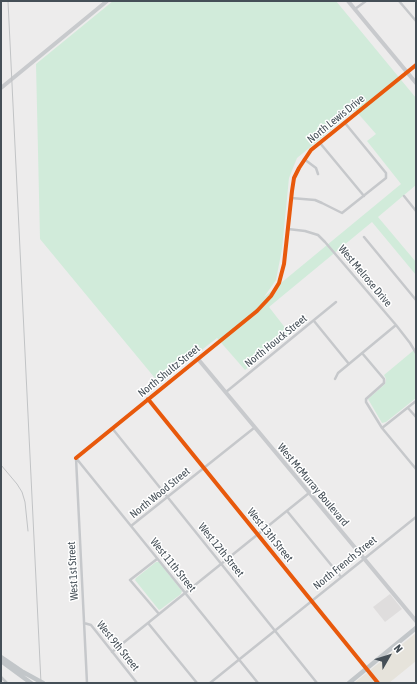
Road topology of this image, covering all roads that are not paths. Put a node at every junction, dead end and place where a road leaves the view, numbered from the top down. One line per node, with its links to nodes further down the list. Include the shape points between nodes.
1 (107, 1): 10 (street)
2 (348, 1): 5 (street)
3 (366, 1): 5 (street)
4 (399, 1): 6 (street)
5 (355, 10): 8 (street)
6 (416, 21)
7 (416, 65): 8 (street, North Lewis Drive)
8 (407, 72): 9 (street); 11 (street, North Lewis Drive)
9 (416, 83)
10 (1, 88)
11 (345, 123): 12 (street, North Lewis Drive); 15 (street, via 386,172 387,177)
12 (320, 143): 13 (street, North Lewis Drive); 15 (street)
13 (304, 159): 14 (street, via 316,168); 17 (street, North Lewis Drive, via 294,178)
14 (318, 174)
15 (364, 196): 17 (street, via 345,212 340,213 315,200)
16 (404, 196): 18 (street)
17 (291, 198): 19 (street, North Lewis Drive)
18 (416, 211)
19 (288, 229): 21 (street, North Lewis Drive, via 282,274); 25 (street, West Melrose Drive, via 305,231 325,242)
20 (364, 237): 22 (street)
21 (271, 296): 28 (street, North Shultz Street, via 257,311)
22 (416, 300)
23 (336, 302): 24 (street, North Houck Street)
24 (314, 321): 29 (street); 31 (street, North Houck Street)
25 (396, 325): 26 (street); 27 (street, West Melrose Drive)
26 (362, 353): 29 (street); 38 (street, via 384,379 384,383 366,399)
27 (416, 353)
28 (198, 359): 31 (street, West McMurray Boulevard); 32 (street, North Shultz Street)
29 (349, 364): 30 (street, via 338,372)
30 (335, 379)
31 (225, 392): 37 (street, West McMurray Boulevard)
32 (148, 399): 36 (street, North Shultz Street); 40 (street, West 13th Street)
33 (416, 401): 34 (street)
34 (408, 408): 35 (street); 38 (street)
35 (416, 417)
36 (112, 428): 39 (street, North Shultz Street); 43 (street, West 12th Street)
37 (254, 428): 40 (street, North Wood Street); 42 (street, West McMurray Boulevard)
38 (382, 428): 41 (street)
39 (76, 458): 46 (street, West 11th Street); 56 (street, West 1st Street)
40 (204, 468): 43 (street, North Wood Street); 47 (street, West 13th Street)
41 (416, 469)
42 (309, 493): 44 (street); 49 (street, West McMurray Boulevard)
43 (168, 497): 46 (street, North Wood Street); 50 (street, West 12th Street)
44 (287, 511): 47 (street); 51 (street)
45 (416, 517): 49 (street, North French Street)
46 (132, 526): 48 (street, West 11th Street)
47 (258, 534): 50 (street); 53 (street, West 13th Street)
48 (157, 559): 52 (street, West 11th Street); 54 (street, via 130,580)
49 (364, 559): 51 (street, North French Street); 55 (street, West McMurray Boulevard)
50 (222, 564): 52 (street); 59 (street, West 12th Street)
51 (341, 577): 53 (street, North French Street)
52 (185, 593): 54 (street); 62 (street, West 11th Street)
53 (311, 601): 59 (street, North French Street); 64 (street, West 13th Street)
54 (159, 614): 57 (street)
55 (416, 621)
56 (84, 623): 60 (street, West 9th Street, via 91,625); 69 (street, West 1st Street)
57 (148, 623): 60 (street); 71 (street)
58 (416, 628): 64 (main road)
59 (275, 630): 62 (street, North French Street); 74 (street, West 12th Street)
60 (112, 652): 70 (street, West 9th Street)
61 (1, 657): 68 (main road)
62 (239, 660): 72 (street, North French Street); 73 (street, West 11th Street)
63 (1, 661): 67 (main road)
64 (366, 669): 75 (main road); 76 (street, West 13th Street)
65 (1, 677): 66 (street)
66 (7, 683)
67 (31, 683)
68 (43, 683)
69 (87, 683)
70 (137, 683)
71 (197, 683)
72 (210, 683)
73 (258, 683)
74 (317, 683)
75 (349, 683)
76 (378, 683)

